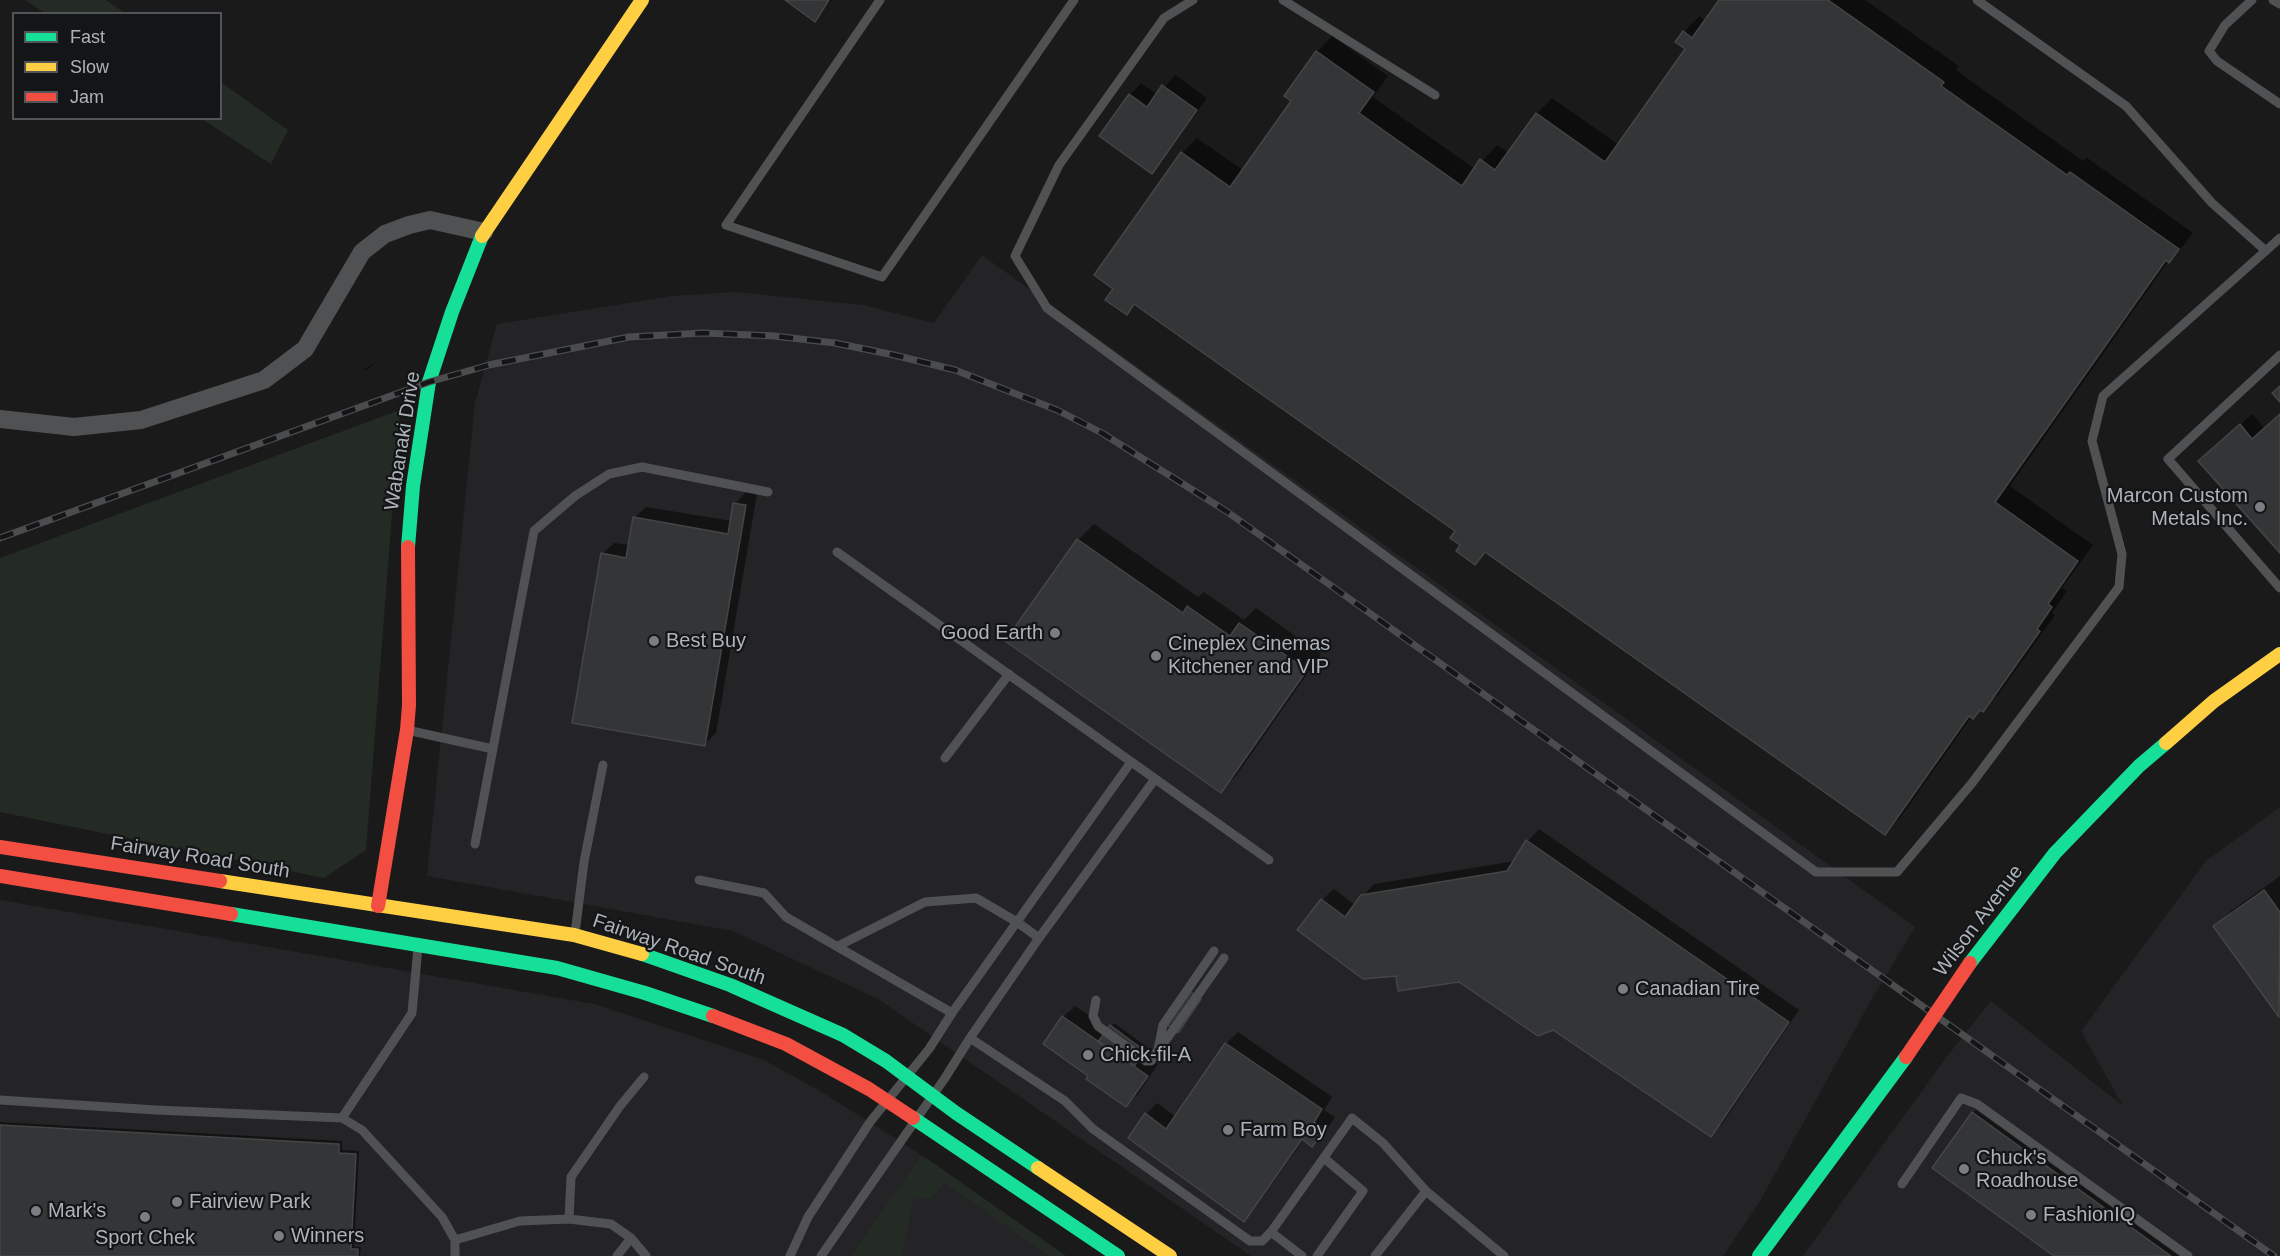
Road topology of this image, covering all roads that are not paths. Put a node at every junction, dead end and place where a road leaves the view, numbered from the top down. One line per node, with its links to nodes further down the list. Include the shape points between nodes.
1 (642, 0): 12 (main road, Wabanaki Drive)
2 (880, 0): 3 (lane, via 726,225 882,277)
3 (1074, 0)
4 (1193, 0): 14 (lane, via 1164,18 1059,165 1015,256 1047,308 1816,872 1897,872 1972,783 2119,587 2122,554 2092,441 2103,396)
5 (1282, 0): 10 (lane)
6 (1977, 0): 14 (lane, via 2126,106 2212,203)
7 (2252, 0): 11 (lane, via 2224,25 2209,51 2217,61)
8 (2273, 0): 9 (lane)
9 (2280, 4)
10 (1435, 95)
11 (2280, 104)
12 (484, 232): 16 (street, via 430,220 385,234 362,252 305,349 264,380 141,420 74,427); 22 (main road, Wabanaki Drive, via 452,312 424,408 407,553)
13 (2280, 238): 14 (lane)
14 (2266, 250)
15 (2280, 355): 19 (lane, via 2168,459)
16 (0, 419)
17 (768, 492): 23 (lane, via 642,467 609,474 575,496 534,531)
18 (837, 552): 21 (lane)
19 (2280, 588)
20 (2280, 654): 70 (main road, Wilson Avenue, bridge, via 2214,701 2139,766 2055,853 1970,963)
21 (1009, 674): 24 (lane); 25 (lane)
22 (407, 730): 23 (lane); 33 (main road, Wabanaki Drive)
23 (493, 749): 28 (lane)
24 (945, 758)
25 (1131, 762): 27 (lane); 34 (lane)
26 (603, 765): 35 (lane)
27 (1155, 779): 30 (lane); 36 (lane)
28 (475, 844)
29 (0, 846): 33 (main road, Fairway Road South)
30 (1269, 860)
31 (0, 876): 37 (main road)
32 (699, 880): 38 (lane, via 764,893 786,917)
33 (378, 906): 35 (main road, Fairway Road South)
34 (1017, 922): 36 (lane); 38 (lane, via 976,898 925,902); 42 (lane)
35 (574, 935): 45 (main road, Fairway Road South, via 645,955 786,1008 843,1035)
36 (1039, 938): 43 (lane)
37 (418, 945): 49 (main road, via 557,968 645,993 786,1044); 50 (lane, via 412,1013)
38 (838, 946): 42 (lane)
39 (1214, 951): 44 (lane, via 1163,1025)
40 (1224, 958): 44 (lane)
41 (1096, 1000): 44 (lane, via 1093,1016 1104,1033 1146,1061 1151,1061)
42 (952, 1013): 45 (lane)
43 (970, 1038): 47 (lane); 56 (lane, via 1065,1101 1093,1130 1250,1241 1262,1241)
44 (1158, 1050)
45 (906, 1076): 47 (main road, Fairway Road South); 49 (lane)
46 (644, 1077): 55 (lane, via 571,1177)
47 (933, 1096): 51 (lane); 65 (main road, Fairway Road South)
48 (0, 1100): 50 (lane)
49 (886, 1101): 51 (main road); 62 (lane, via 808,1216)
50 (342, 1118): 58 (lane, via 362,1130 442,1217)
51 (915, 1120): 63 (lane); 64 (main road)
52 (1324, 1158): 54 (lane, via 1352,1118 1383,1143); 56 (lane); 67 (lane, via 1363,1191)
53 (1902, 1184): 71 (lane, via 1960,1098 1977,1104)
54 (1426, 1191): 68 (lane); 69 (lane)
55 (568, 1219): 57 (lane, via 611,1224); 58 (lane, via 520,1221)
56 (1271, 1233): 66 (lane)
57 (631, 1238): 60 (lane); 61 (lane)
58 (455, 1240): 59 (lane)
59 (455, 1256)
60 (616, 1256)
61 (646, 1256)
62 (790, 1256)
63 (821, 1256)
64 (1118, 1256)
65 (1170, 1256)
66 (1302, 1256)
67 (1317, 1256)
68 (1375, 1256)
69 (1504, 1256)
70 (1759, 1256)
71 (2188, 1256)

